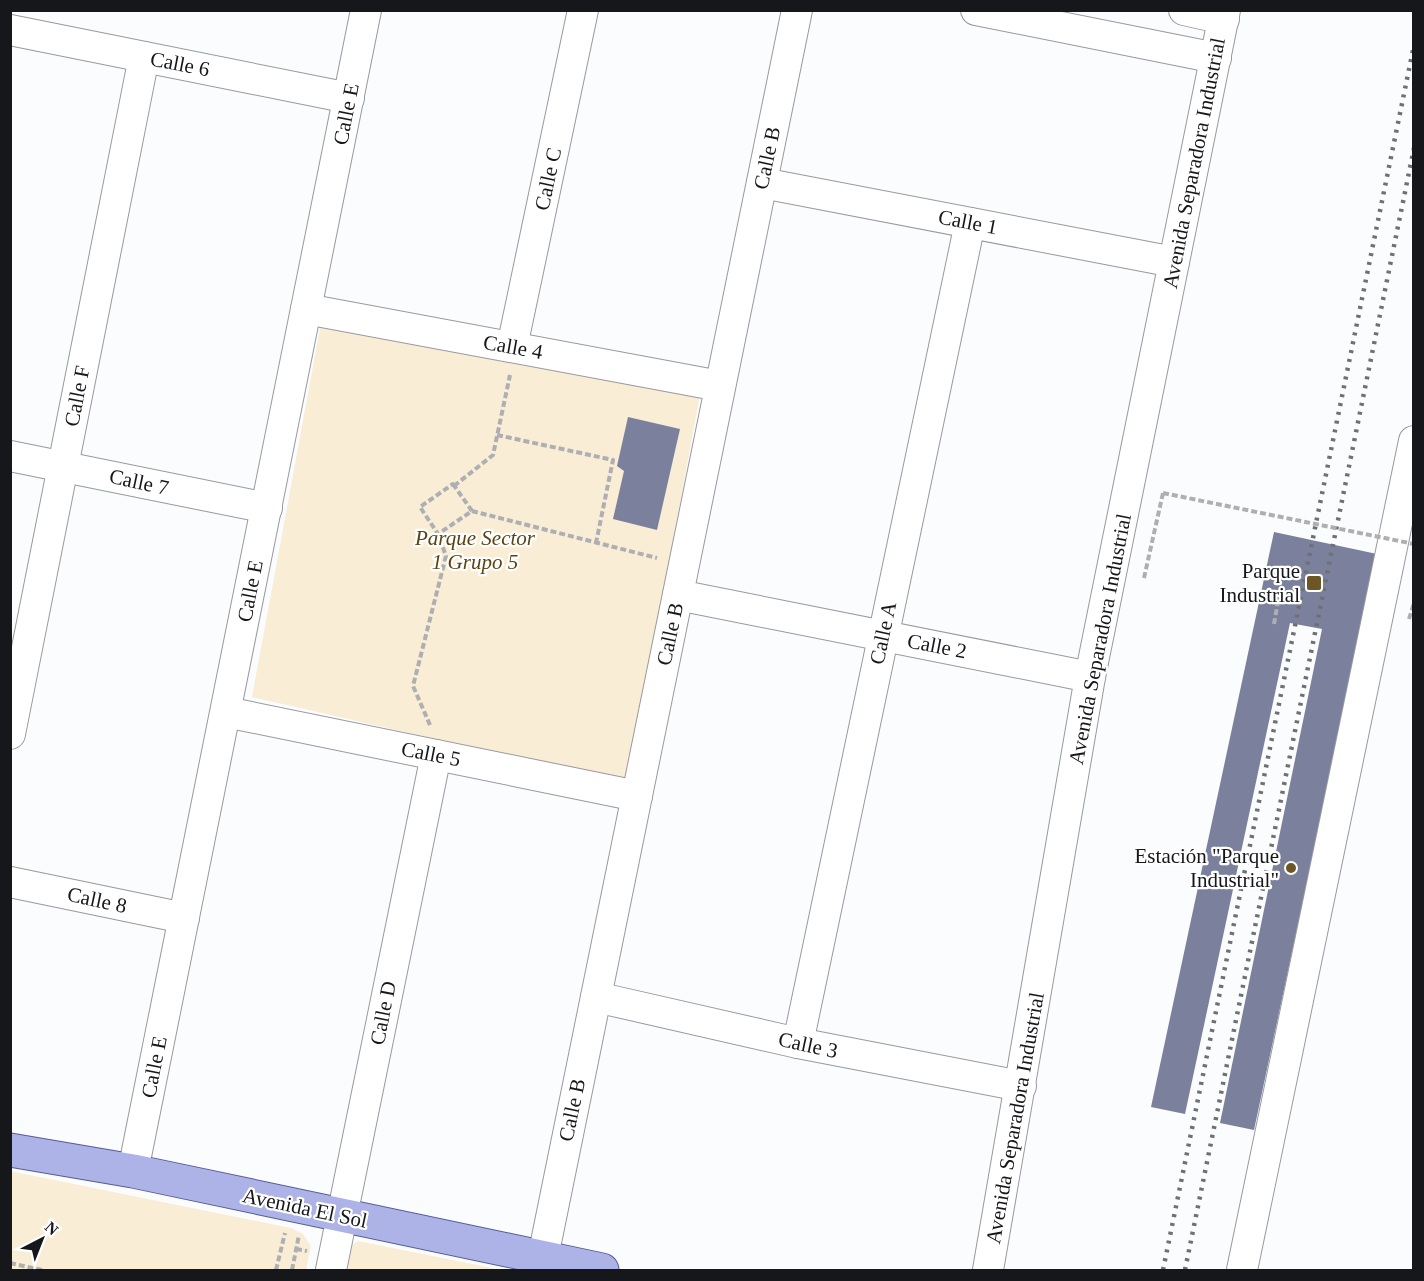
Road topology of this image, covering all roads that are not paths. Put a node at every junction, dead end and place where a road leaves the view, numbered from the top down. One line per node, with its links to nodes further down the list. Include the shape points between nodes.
1 (366, 10): 10 (street, Calle E)
2 (583, 10): 15 (street, Calle C)
3 (797, 10): 11 (street, Calle B)
4 (976, 10): 9 (street)
5 (1184, 10): 6 (street)
6 (1224, 15): 9 (street, Avenida Separadora Industrial)
7 (10, 30): 8 (street, Calle 6)
8 (144, 57): 10 (street, Calle 6); 19 (street, Calle F)
9 (1216, 58): 13 (street, Avenida Separadora Industrial)
10 (349, 98): 14 (street, Calle E)
11 (762, 183): 12 (street, Calle 1); 16 (street, Calle B)
12 (969, 223): 13 (street, Calle 1); 22 (street, Calle A)
13 (1174, 262): 23 (street, Avenida Separadora Industrial)
14 (306, 309): 15 (street, Calle 4); 20 (street, Calle E)
15 (514, 348): 16 (street, Calle 4)
16 (720, 386): 21 (street, Calle B)
17 (1413, 441): 40 (street)
18 (10, 456): 19 (street, Calle 7)
19 (63, 467): 20 (street, Calle 7); 25 (street, Calle F)
20 (267, 508): 24 (street, Calle E)
21 (678, 595): 22 (street, Calle 2); 27 (street, Calle B)
22 (883, 635): 23 (street, Calle 2); 31 (street, Calle A)
23 (1090, 677): 32 (street, Avenida Separadora Industrial)
24 (226, 712): 26 (street, Calle 5); 29 (street, Calle E)
25 (10, 734)
26 (434, 755): 27 (street, Calle 5); 35 (street, Calle D)
27 (637, 796): 30 (street, Calle B)
28 (10, 882): 29 (street, Calle 8)
29 (184, 918): 34 (street, Calle E)
30 (596, 997): 31 (street, Calle 3); 36 (street, Calle B)
31 (798, 1043): 32 (street, Calle 3)
32 (1021, 1086): 39 (street, Avenida Separadora Industrial)
33 (10, 1150): 34 (main road, Avenida El Sol)
34 (133, 1171): 35 (main road, Avenida El Sol)
35 (342, 1215): 36 (main road, Avenida El Sol); 37 (street, Calle D)
36 (543, 1257): 38 (main road, Avenida El Sol)
37 (331, 1270)
38 (603, 1270)
39 (988, 1270)
40 (1242, 1270)

